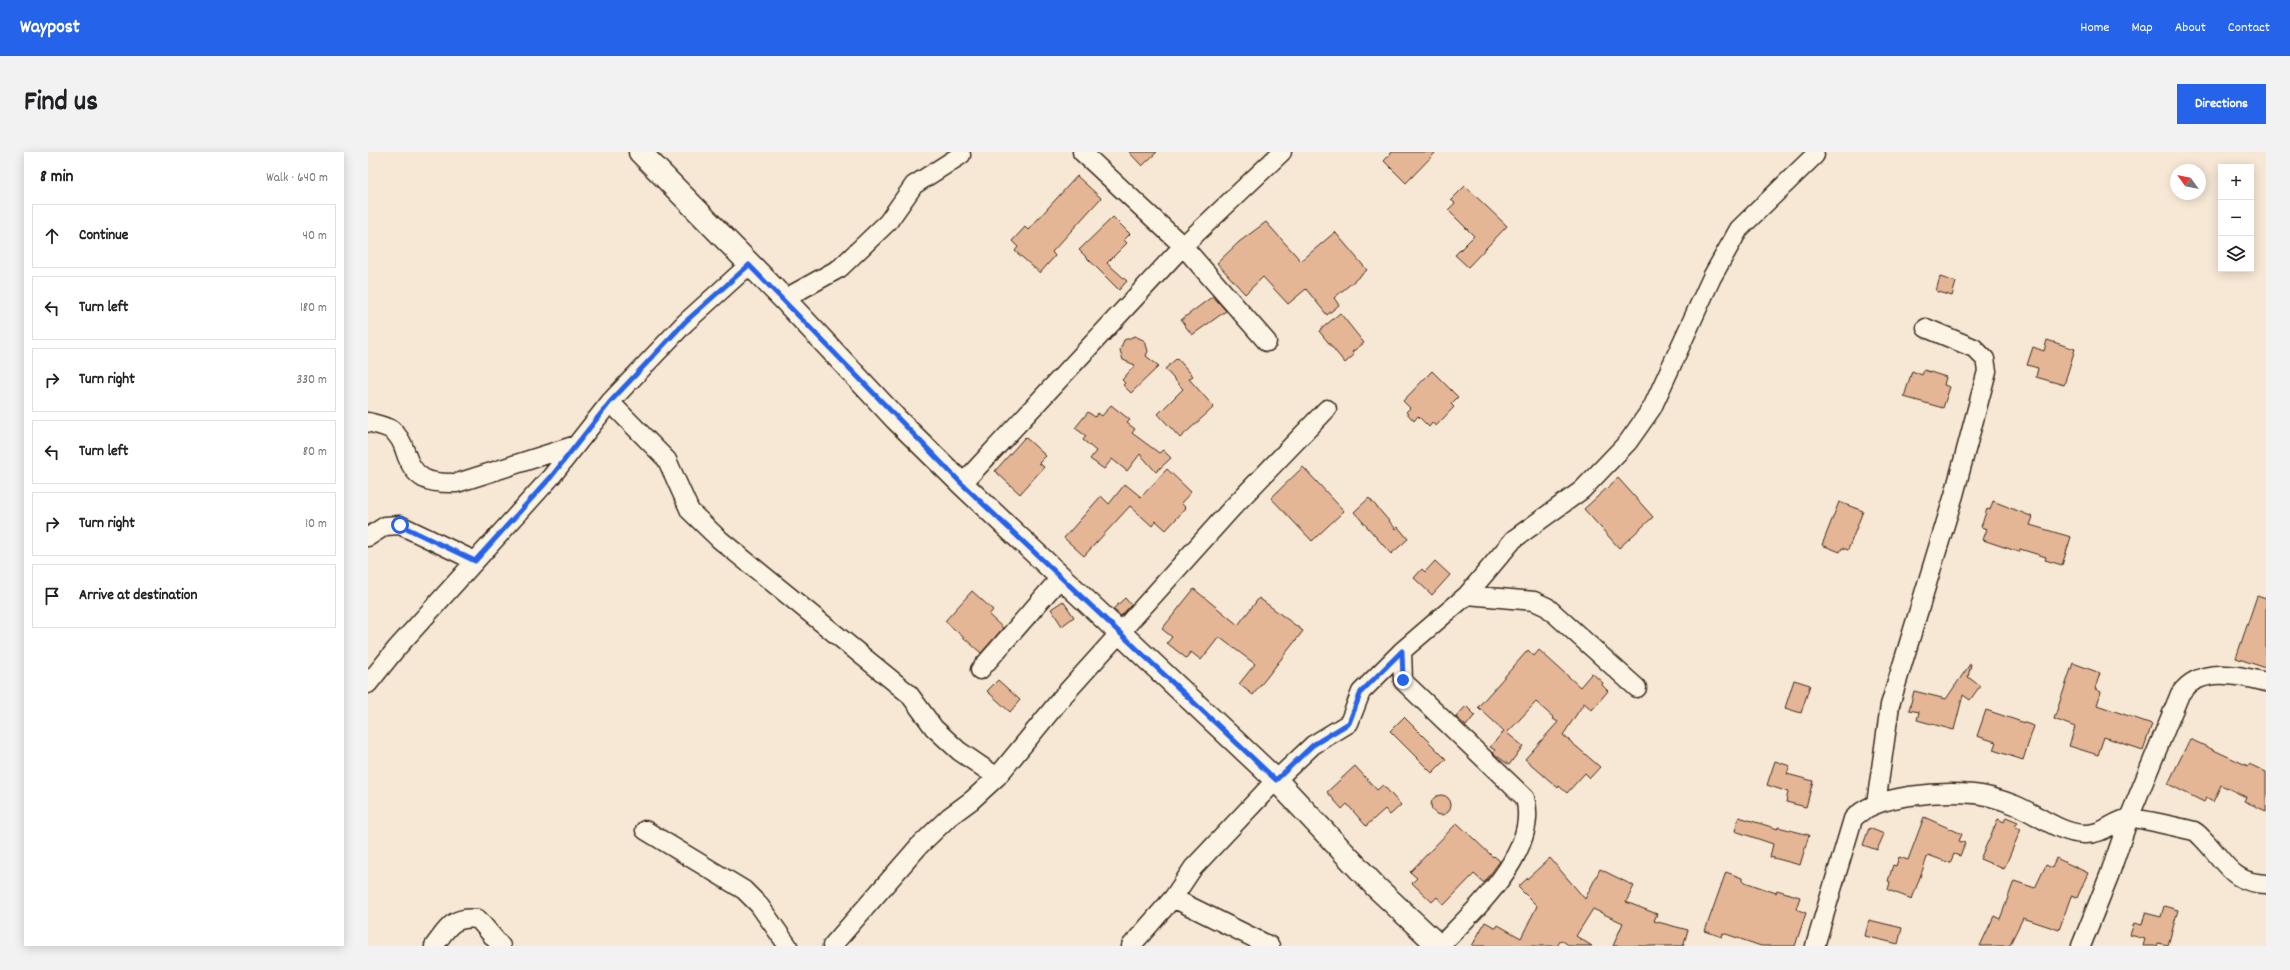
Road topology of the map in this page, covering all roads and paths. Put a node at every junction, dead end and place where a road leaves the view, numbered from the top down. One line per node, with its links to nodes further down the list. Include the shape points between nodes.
1 (640, 152): 7 (street)
2 (1082, 152): 6 (street)
3 (1282, 152): 6 (street)
4 (961, 155): 8 (street, via 914,185 888,222 840,268)
5 (1815, 155): 19 (street, via 1739,229 1712,277 1652,408 1628,442 1582,490 1514,539)
6 (1183, 246): 10 (street); 15 (street)
7 (749, 265): 8 (street); 11 (street, via 685,322)
8 (784, 299): 15 (street)
9 (1926, 328): 28 (street, via 1974,348 1985,359 1987,371 1954,495 1890,705)
10 (1267, 342)
11 (610, 402): 14 (street); 26 (street, via 667,460 690,512 719,539 909,694 934,728 959,751)
12 (1327, 409): 20 (street, via 1233,507)
13 (368, 422): 14 (street, via 392,430 402,443 410,465 423,480 440,484 457,483)
14 (576, 445): 17 (street, via 551,477)
15 (962, 484): 18 (street)
16 (368, 537): 17 (street, via 385,526 400,525)
17 (475, 561): 24 (street)
18 (1061, 577): 20 (street); 22 (street)
19 (1467, 595): 21 (street); 25 (street, via 1534,601 1547,607)
20 (1120, 633): 26 (street); 27 (street)
21 (1402, 651): 27 (street, via 1361,692 1349,723 1313,745); 39 (street, via 1403,680 1525,798 1528,810 1518,853 1501,880)
22 (980, 670)
23 (2266, 682): 29 (street, via 2233,674 2205,677 2186,684)
24 (368, 684)
25 (1637, 688)
26 (997, 777): 36 (street, via 919,846)
27 (1276, 780): 32 (street, via 1193,868); 39 (street, via 1376,887)
28 (1876, 804): 29 (street, via 1951,793 1975,794 2015,805 2058,827 2073,833 2085,834 2101,832); 40 (street, via 1858,813 1849,827)
29 (2129, 818): 31 (street, via 2196,832 2242,880); 41 (street)
30 (645, 830): 35 (street, via 744,890 759,905)
31 (2266, 884)
32 (1173, 898): 37 (street); 38 (street)
33 (434, 946): 34 (street, via 452,923 465,917 478,918)
34 (501, 946)
35 (788, 946)
36 (832, 946)
37 (1131, 946)
38 (1270, 946)
39 (1440, 946)
40 (1815, 946)
41 (2081, 946)

